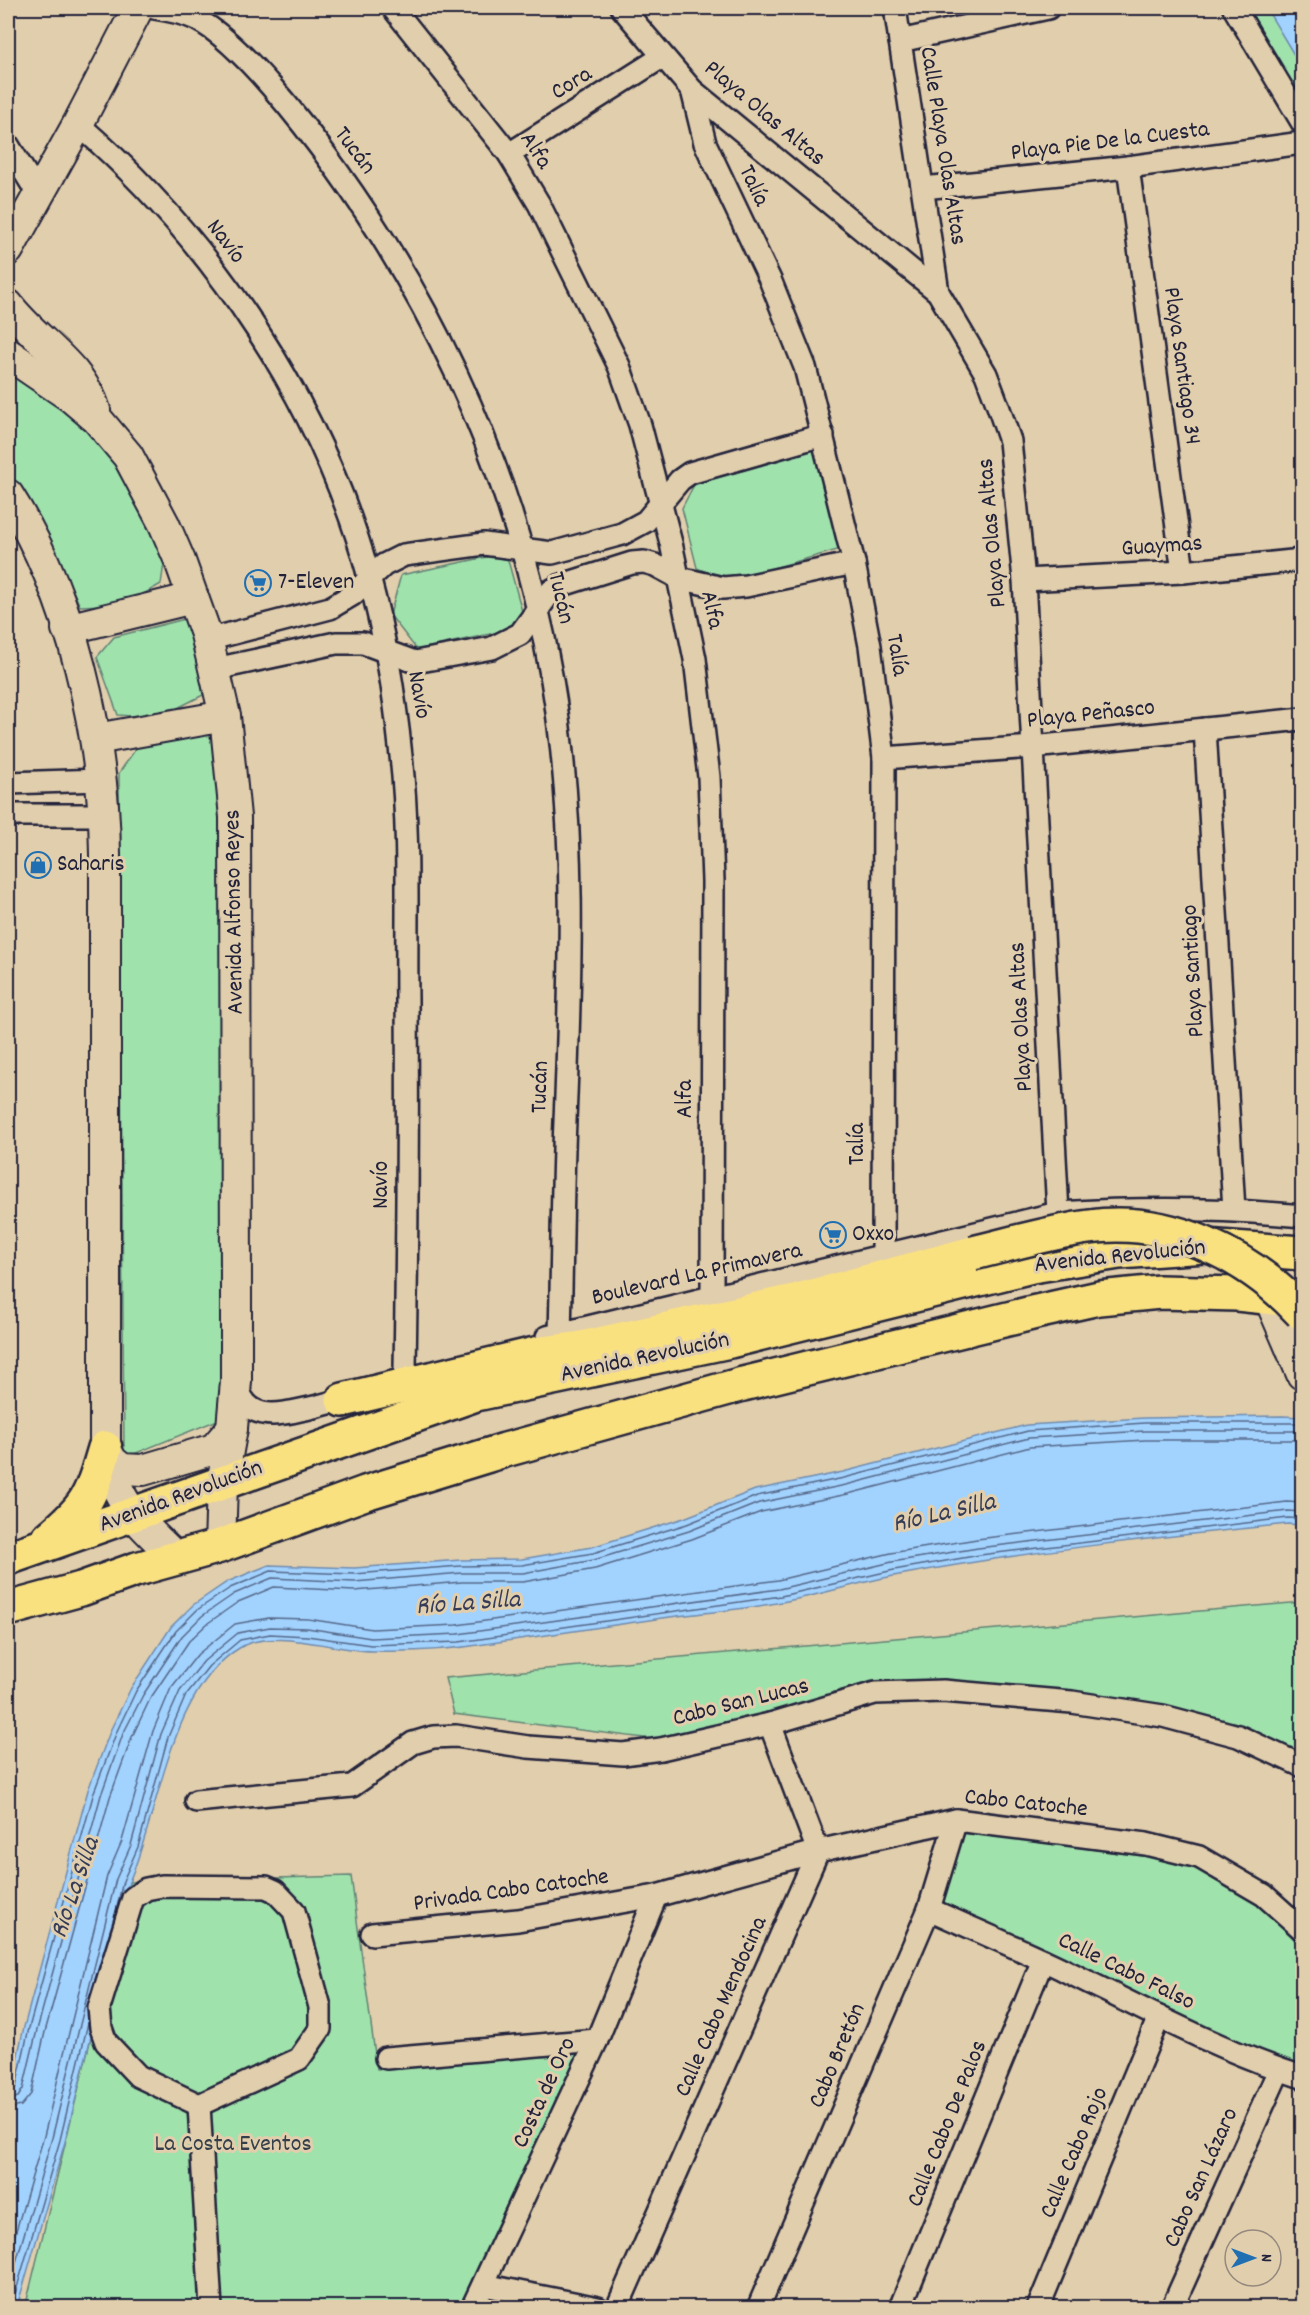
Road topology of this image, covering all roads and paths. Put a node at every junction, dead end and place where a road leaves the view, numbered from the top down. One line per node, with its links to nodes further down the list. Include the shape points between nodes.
1 (138, 8): 12 (main road)
2 (154, 8): 27 (street, Tucán, via 197,20 217,33 285,104 358,200 449,356 496,466)
3 (393, 8): 15 (street, Alfa)
4 (622, 8): 9 (street, Playa Olas Altas)
5 (896, 8): 8 (street, Calle Playa Olas Altas)
6 (1048, 8): 8 (street)
7 (1234, 8): 11 (street)
8 (900, 41): 17 (street, Calle Playa Olas Altas)
9 (662, 57): 10 (street, Playa Olas Altas); 15 (street, Cora)
10 (692, 90): 20 (street, Playa Olas Altas); 24 (street, Talía, via 705,144 771,282 805,367)
11 (1302, 122)
12 (78, 124): 18 (main road); 31 (street, Navío, via 151,192 242,308 283,374 314,435)
13 (1302, 143): 16 (street, Playa Pie De la Cuesta)
14 (8, 145): 18 (street)
15 (509, 154): 26 (street, Alfa, via 539,204 619,366 640,426)
16 (1128, 167): 17 (street, Playa Pie De la Cuesta); 30 (street, Playa Santiago 34)
17 (923, 188): 20 (street, Calle Playa Olas Altas)
18 (38, 194): 19 (main road)
19 (8, 250)
20 (939, 291): 33 (street, Playa Olas Altas, via 986,374 1010,441)
21 (8, 305): 23 (main road, via 76,377 92,402)
22 (8, 354): 23 (main road, Avenida Alfonso Reyes)
23 (97, 419): 34 (main road, Avenida Alfonso Reyes, via 128,456 146,488)
24 (823, 435): 26 (street, via 690,473); 29 (street, Talía)
25 (8, 495): 36 (main road, via 47,572)
26 (660, 505): 27 (street, via 646,521 622,534 560,552); 32 (street, Alfa)
27 (521, 548): 31 (street, via 484,544 404,555); 35 (street, Tucán)
28 (1302, 560): 30 (street, Guaymas)
29 (854, 563): 32 (street, via 723,588); 45 (street, Talía, via 870,646)
30 (1183, 572): 33 (street, Guaymas)
31 (369, 577): 37 (street, via 352,595 330,608); 38 (street, Navío)
32 (679, 578): 35 (street, via 655,564 632,563 559,586); 56 (street, Alfa, via 695,658 709,777 713,880)
33 (1024, 580): 44 (street, Playa Olas Altas)
34 (193, 598): 36 (main road); 37 (main road, Avenida Alfonso Reyes)
35 (538, 609): 38 (street, via 520,634 492,648 415,662); 60 (street, Tucán, via 556,712 567,845 571,978)
36 (67, 629): 43 (main road)
37 (207, 640): 39 (main road, Avenida Alfonso Reyes)
38 (384, 653): 39 (street, via 363,643 336,643); 61 (street, Navío, via 397,723 406,821)
39 (215, 669): 40 (main road, Avenida Alfonso Reyes)
40 (225, 716): 43 (main road); 63 (main road, Avenida Alfonso Reyes, via 236,828)
41 (1302, 719): 42 (street, Playa Peñasco)
42 (1205, 729): 44 (street, Playa Peñasco); 50 (street, Playa Santiago)
43 (96, 739): 46 (main road)
44 (1033, 747): 45 (street, Playa Peñasco); 51 (street, Playa Olas Altas)
45 (884, 758): 54 (street, Talía)
46 (101, 780): 47 (street); 49 (main road)
47 (8, 783)
48 (8, 815): 49 (street)
49 (105, 815): 67 (main road)
50 (1234, 1210): 51 (street, Boulevard La Primavera); 52 (street, Boulevard La Primavera)
51 (1058, 1213): 54 (street, Boulevard La Primavera)
52 (1302, 1216)
53 (1302, 1253): 64 (main road, Avenida Revolución, via 1206,1246 1130,1251 1043,1264 730,1341)
54 (883, 1258): 56 (street, Boulevard La Primavera)
55 (1302, 1278): 57 (main road, via 1283,1281)
56 (712, 1297): 60 (street, Boulevard La Primavera)
57 (1269, 1297): 58 (main road, Avenida Revolución); 59 (main road); 70 (main road, Avenida Revolución, via 1160,1292 1099,1298 1036,1312 743,1384 505,1450)
58 (1302, 1301)
59 (1295, 1325): 60 (main road, bridge, via 1274,1286 1231,1256 1153,1228 1122,1225 1091,1226 973,1253 798,1300); 62 (main road)
60 (568, 1342): 61 (street, Boulevard La Primavera); 64 (main road, via 491,1379); 65 (main road, via 535,1354)
61 (405, 1370): 65 (street, Boulevard La Primavera)
62 (1302, 1374)
63 (236, 1381): 65 (street, Boulevard La Primavera, via 246,1404 268,1415); 66 (main road, Avenida Alfonso Reyes)
64 (476, 1394): 68 (main road, Avenida Revolución)
65 (343, 1400)
66 (232, 1428): 67 (main road, via 214,1449 143,1470 122,1469); 68 (main road, Avenida Alfonso Reyes)
67 (105, 1448): 69 (main road, via 111,1479); 71 (main road, via 84,1507)
68 (222, 1484): 69 (main road, Avenida Revolución); 70 (main road, Avenida Alfonso Reyes)
69 (134, 1515): 71 (main road, Avenida Revolución); 72 (main road)
70 (220, 1546): 72 (main road, Avenida Revolución)
71 (22, 1554)
72 (177, 1559): 73 (main road, Avenida Revolución)
73 (8, 1609)
74 (770, 1724): 75 (street, Cabo San Lucas, via 875,1693 967,1693 1072,1702 1163,1716 1238,1736); 76 (street, Cabo San Lucas, via 623,1754 528,1747 456,1736 433,1737 413,1743 352,1786); 78 (street)
75 (1302, 1766)
76 (196, 1801)
77 (956, 1820): 78 (street, Cabo Catoche); 80 (street, Cabo Bretón); 81 (street, Cabo Catoche, via 1146,1844 1199,1857 1264,1895)
78 (818, 1851): 79 (street, Cabo Catoche); 94 (street, Calle Cabo Mendocina)
79 (656, 1896): 82 (street, Privada Cabo Catoche, via 518,1920); 85 (street, Costa de Oro)
80 (929, 1909): 83 (street, Calle Cabo Falso); 95 (street, Cabo Bretón)
81 (1302, 1929)
82 (372, 1934)
83 (1043, 1960): 84 (street, Calle Cabo Falso); 96 (street, Calle Cabo De Palos)
84 (1159, 2017): 87 (street, Calle Cabo Falso); 97 (street, Calle Cabo Rojo)
85 (597, 2040): 86 (street); 90 (street, Costa de Oro)
86 (386, 2058)
87 (1279, 2070): 88 (street, Calle Cabo Falso); 98 (street, Cabo San Lázaro)
88 (1302, 2077)
89 (199, 2105): 89 (street, via 299,2059 320,2029 320,2007 294,1911 266,1887 162,1886 141,1892 133,1898 99,2008 106,2042 123,2062 138,2076); 91 (street)
90 (484, 2284): 92 (street, Costa de Oro); 93 (street)
91 (211, 2307)
92 (472, 2307)
93 (598, 2307)
94 (617, 2307)
95 (758, 2307)
96 (900, 2307)
97 (1038, 2307)
98 (1172, 2307)

